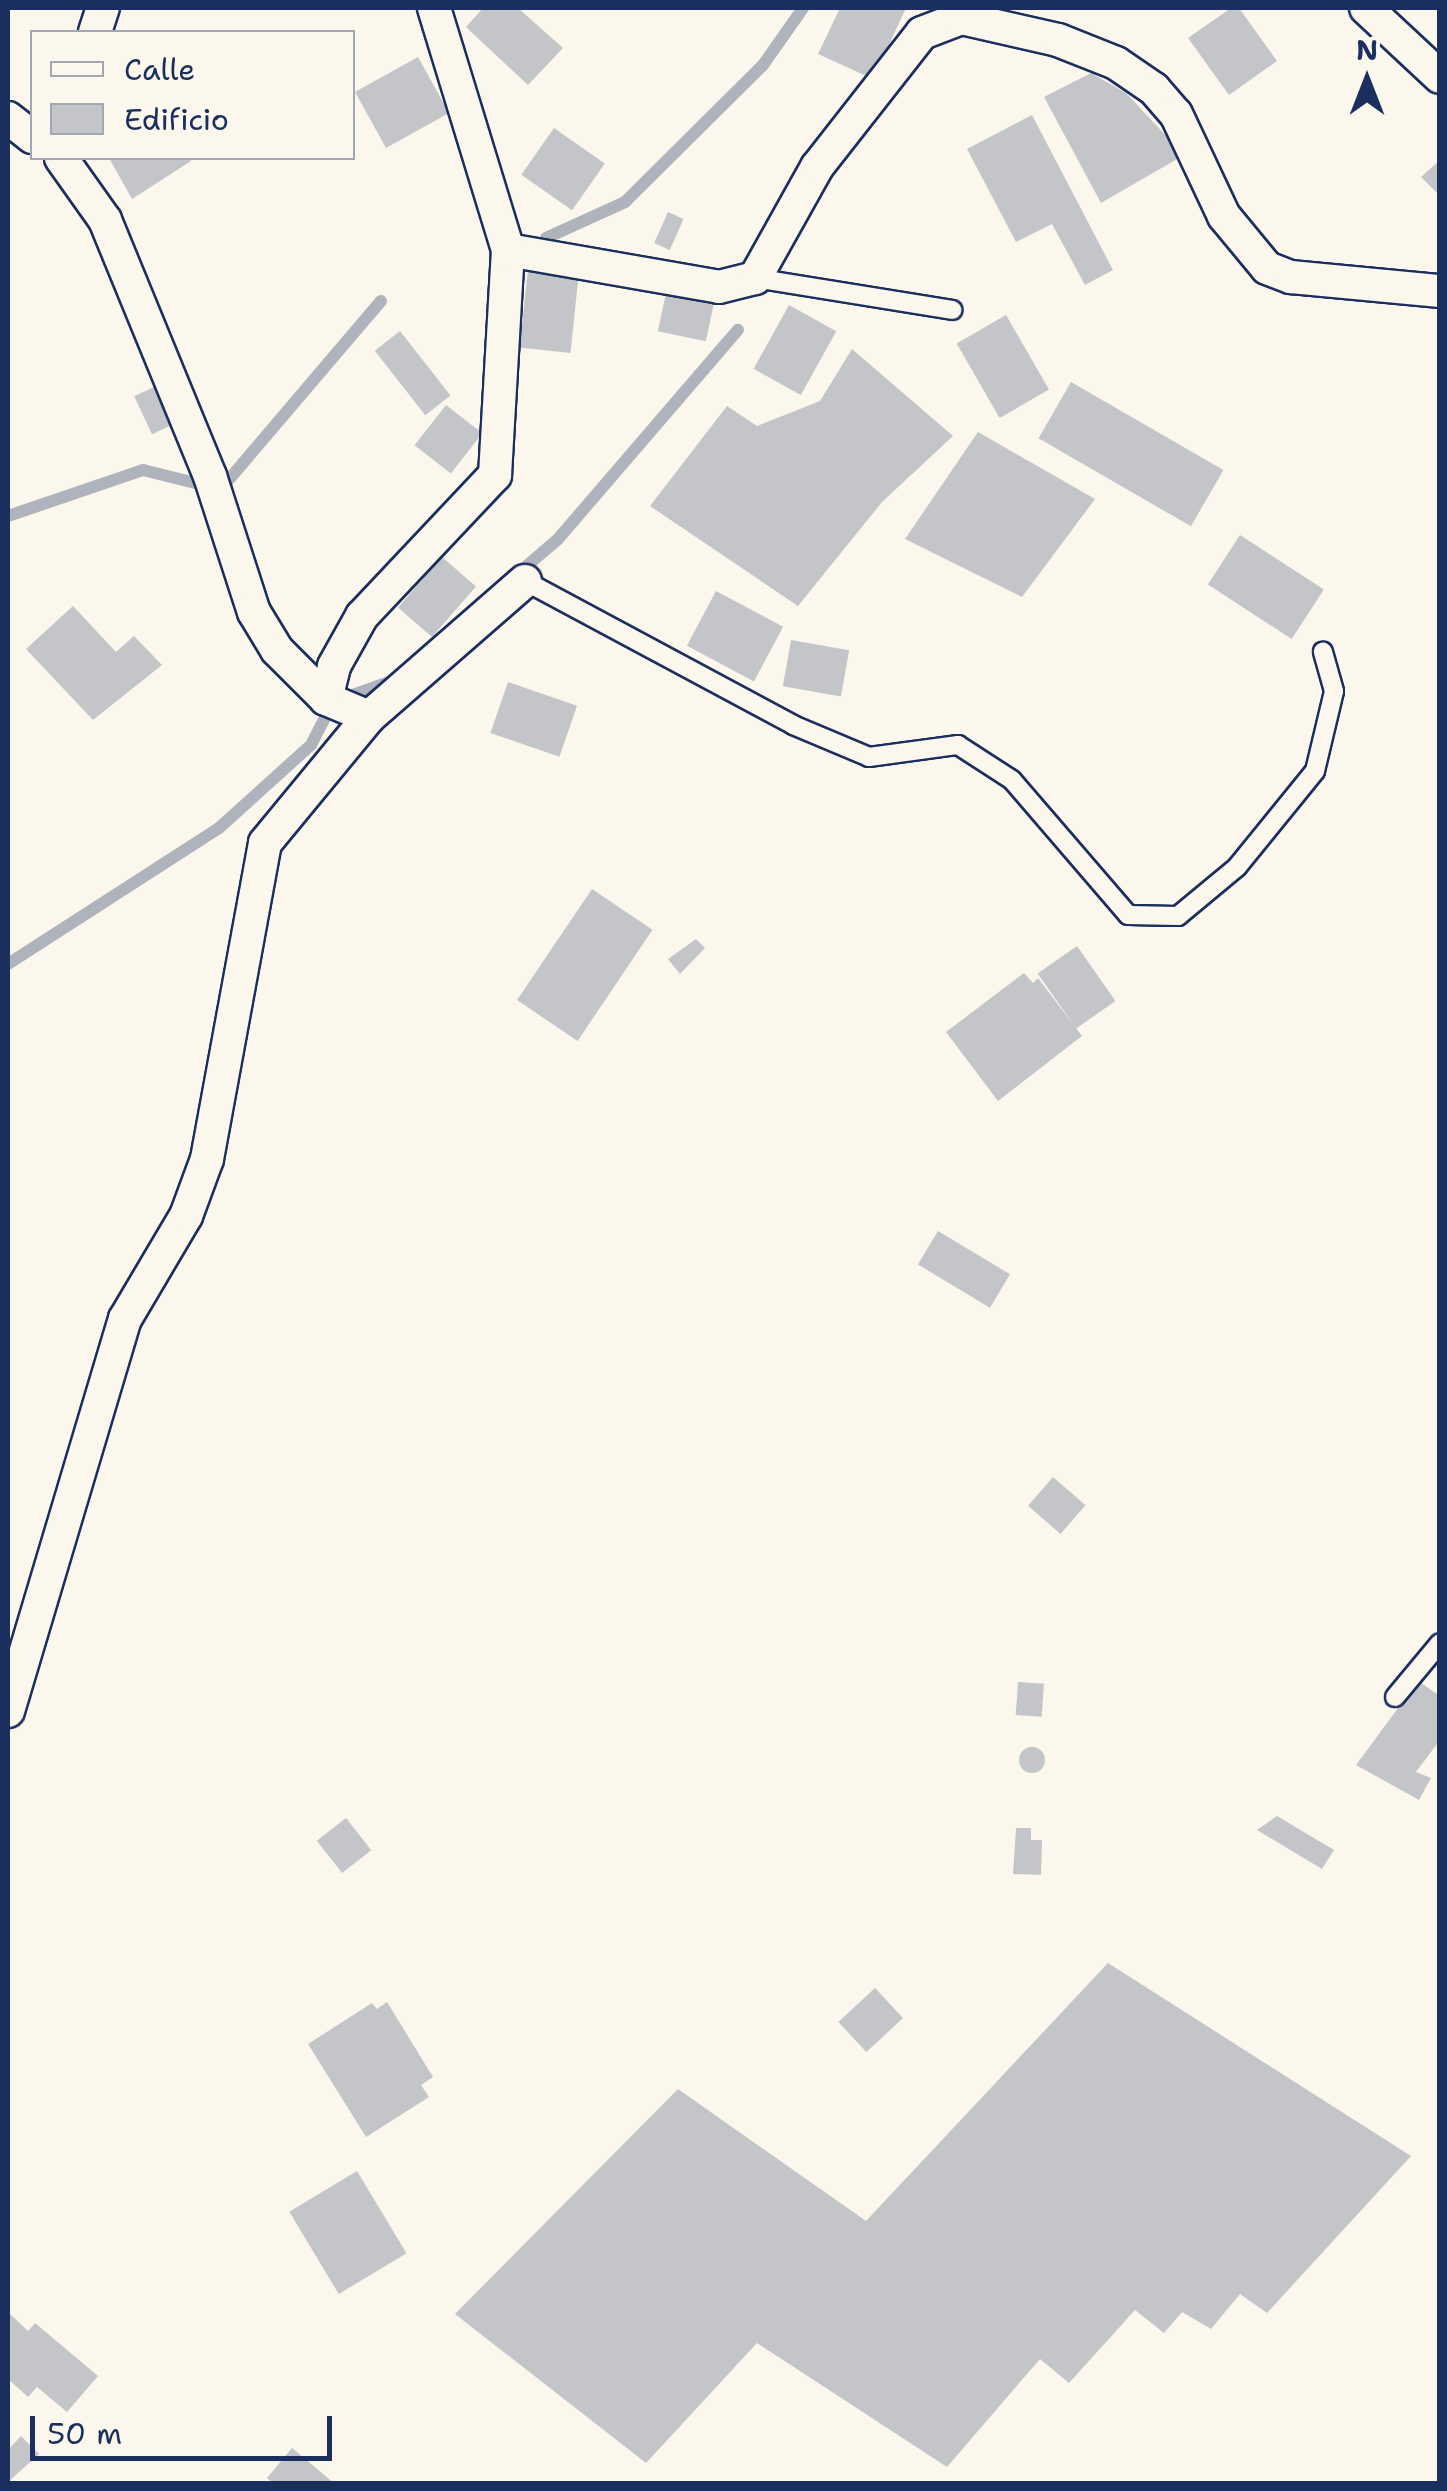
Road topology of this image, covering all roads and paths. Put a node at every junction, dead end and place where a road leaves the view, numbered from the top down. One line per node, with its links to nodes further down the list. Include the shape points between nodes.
1 (434, 8): 7 (street)
2 (1366, 8): 3 (street)
3 (1440, 77)
4 (8, 118): 5 (street)
5 (30, 135)
6 (61, 160): 13 (street, via 105,220 210,476 254,612 278,650)
7 (508, 250): 8 (street, via 718,286); 13 (street, via 495,474 362,616)
8 (755, 278): 9 (street, via 817,167 898,63 937,22 961,18 1058,40 1116,62 1154,88 1176,114 1224,216 1267,268 1291,277); 10 (lane)
9 (1440, 291)
10 (952, 310)
11 (525, 581): 12 (lane, via 794,726 869,757 958,745 1012,780 1128,915 1178,916 1236,866 1315,771 1334,691); 14 (street)
12 (1323, 652)
13 (326, 698): 14 (street)
14 (369, 717): 17 (street, via 266,843 207,1160 186,1216 125,1319)
15 (1440, 1643): 16 (lane)
16 (1395, 1697)
17 (8, 1710)

